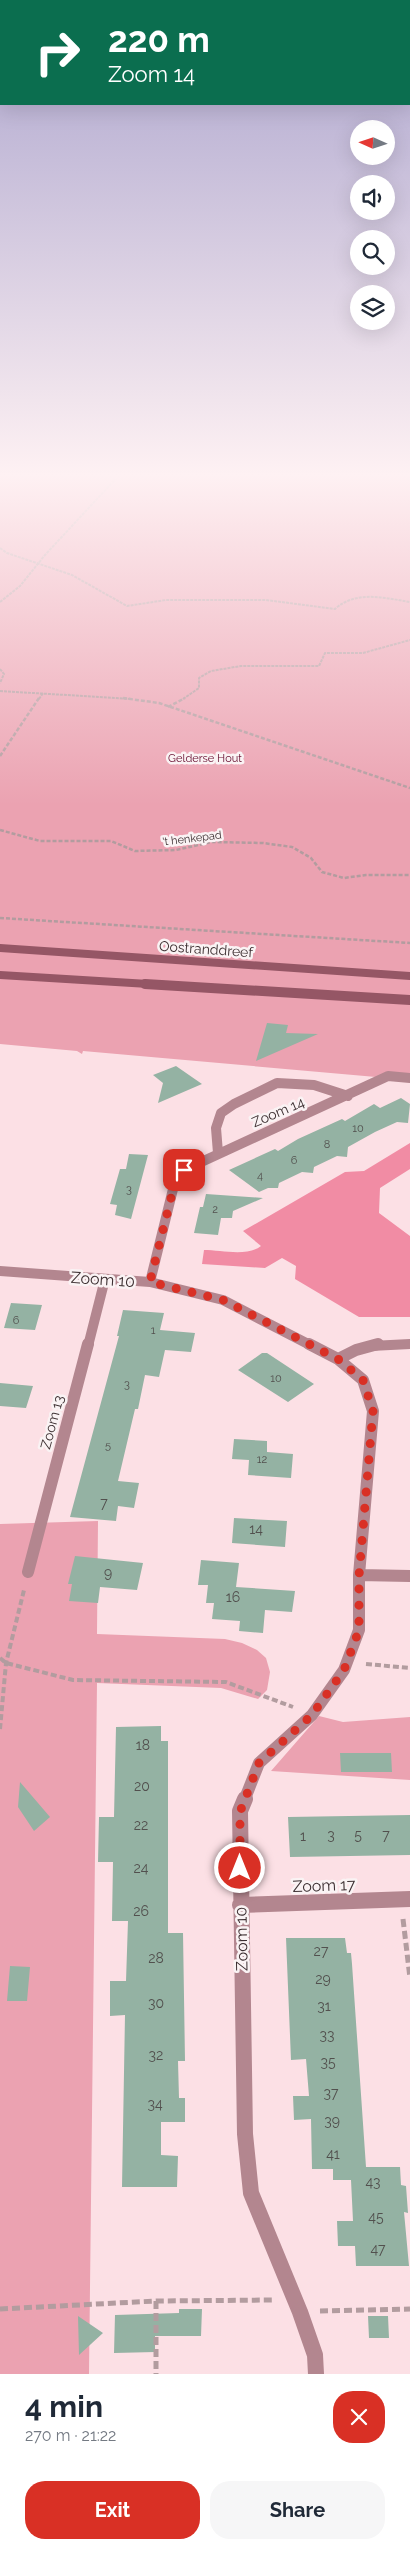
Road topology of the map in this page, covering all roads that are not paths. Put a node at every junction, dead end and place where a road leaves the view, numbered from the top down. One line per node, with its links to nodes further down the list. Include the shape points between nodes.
1 (0, 948): 3 (main road, Oostranddreef)
2 (0, 974): 4 (main road)
3 (410, 976)
4 (410, 1000)
5 (410, 1078): 6 (street, Zoom 14, via 388,1076)
6 (348, 1096): 7 (street, Zoom 14); 7 (street, Zoom 14, via 314,1085 278,1083 234,1104 221,1114 216,1128)
7 (218, 1153): 10 (street, Zoom 14, via 176,1177)
8 (0, 1271): 9 (street, Zoom 10)
9 (105, 1280): 10 (street, Zoom 10); 13 (street, Zoom 13)
10 (150, 1282): 12 (street, Zoom 10, via 223,1300)
11 (410, 1344): 12 (street, via 391,1342 361,1346)
12 (338, 1359): 14 (street, Zoom 10, via 363,1380 373,1411)
13 (28, 1572)
14 (359, 1576): 15 (street); 17 (street, Zoom 10, via 359,1630 344,1670 312,1715 259,1763 240,1812)
15 (410, 1576)
16 (406, 1899): 17 (street, Zoom 17)
17 (240, 1905): 18 (street, Zoom 10, via 245,2134 250,2193 282,2264 315,2355)
18 (316, 2374)

